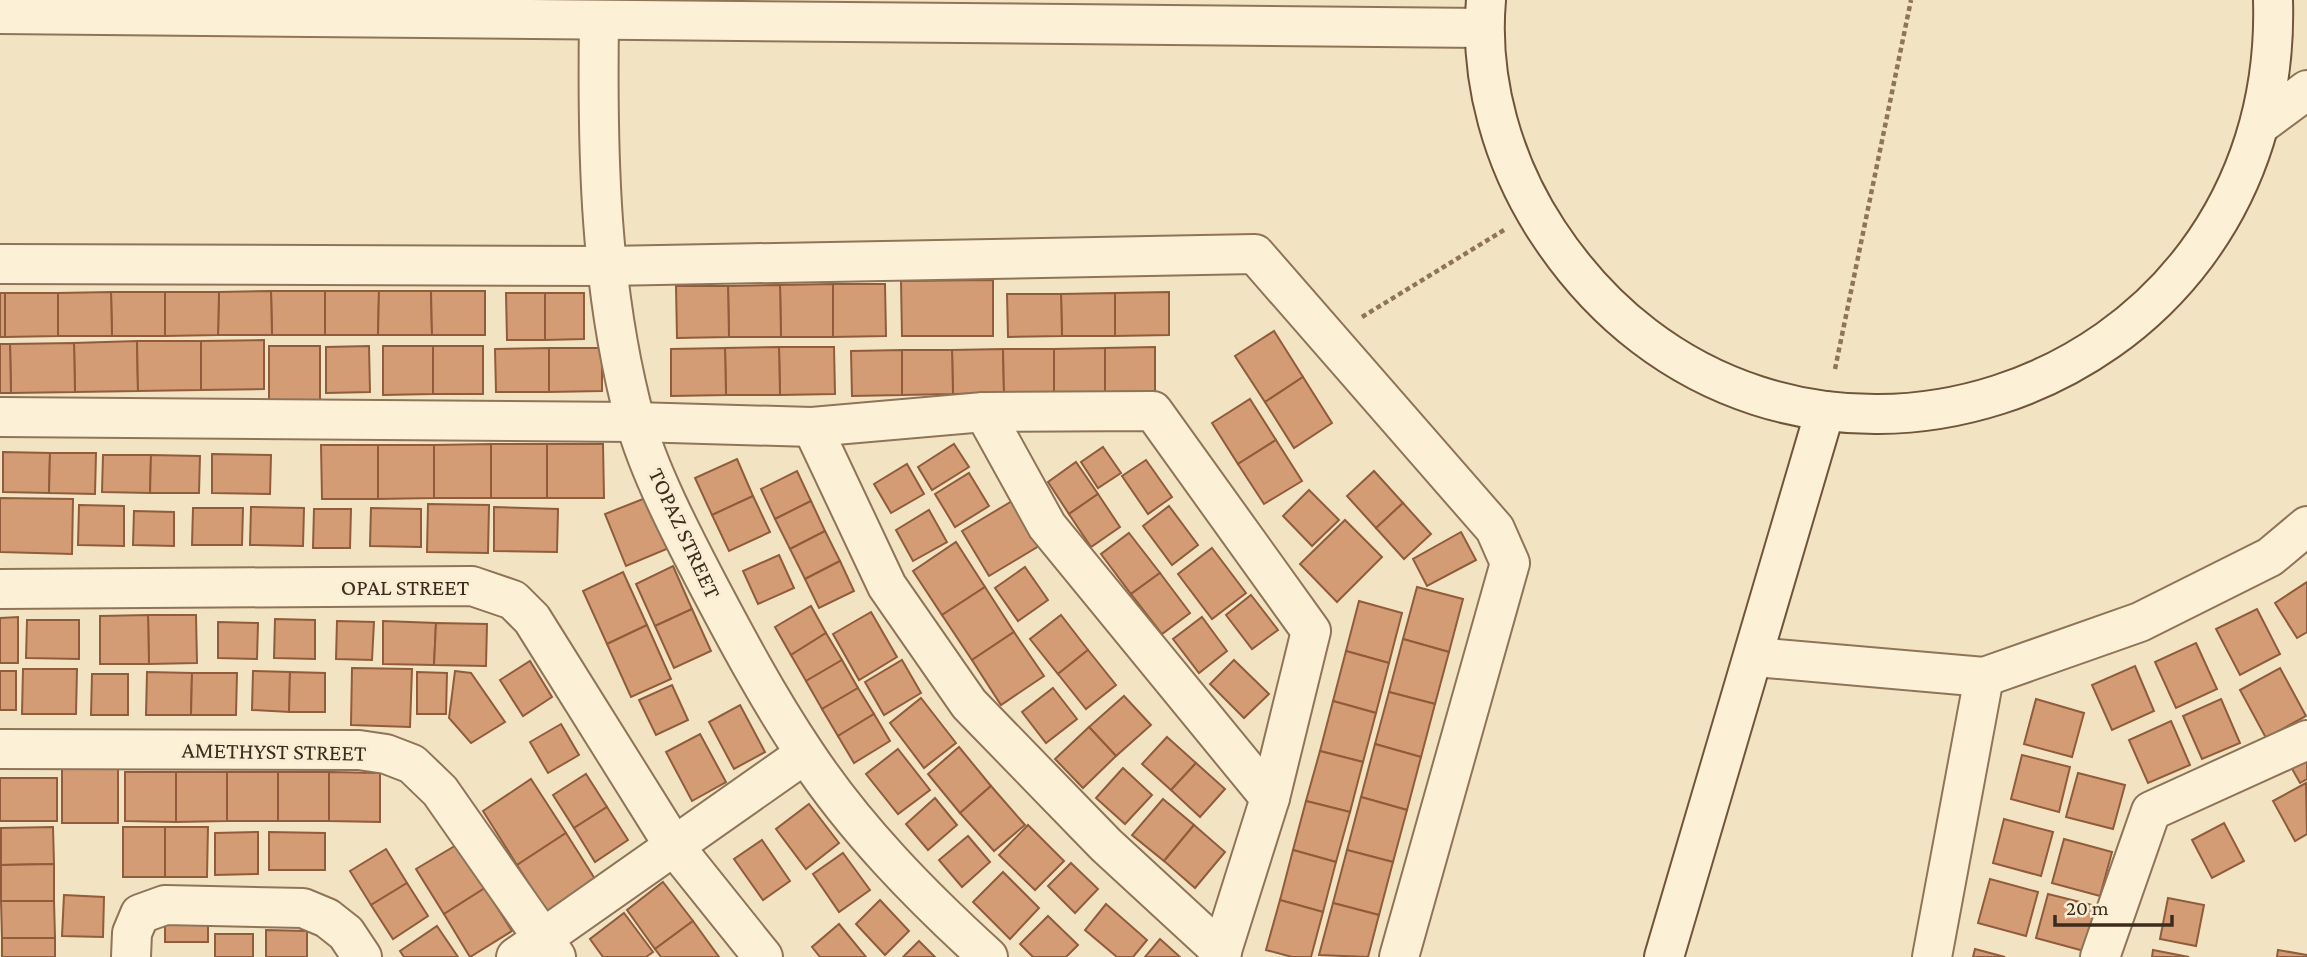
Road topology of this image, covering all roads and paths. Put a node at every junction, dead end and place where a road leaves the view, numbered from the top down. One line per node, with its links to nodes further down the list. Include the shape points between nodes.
1 (1911, 0): 13 (path)
2 (2273, 0): 8 (street, via 2274,46)
3 (413, 10): 5 (street); 6 (street)
4 (1485, 14): 6 (street); 9 (street, via 1488,75 1498,123)
5 (0, 15)
6 (599, 22): 11 (street, TOPAZ STREET, via 599,195)
7 (2307, 90): 8 (street)
8 (2260, 125): 13 (street, via 2230,201 2186,269 2129,326 2061,371 1986,400 1906,414)
9 (1534, 211): 12 (path); 13 (street, via 1568,262 1609,308 1656,346 1709,376 1754,394)
10 (0, 264): 11 (street)
11 (607, 266): 12 (street, via 1255,254); 16 (street, TOPAZ STREET)
12 (1330, 337): 33 (street, via 1495,529 1510,563)
13 (1825, 411): 20 (street)
14 (984, 412): 17 (street); 25 (street, via 1047,526); 25 (street, via 1153,411 1311,631)
15 (0, 417): 16 (street)
16 (635, 422): 17 (street); 24 (street, TOPAZ STREET, via 680,532)
17 (812, 427): 28 (street, via 887,586 969,704 1106,845)
18 (2307, 526): 21 (street, via 2270,557 2140,622)
19 (0, 589): 26 (street, OPAL STREET, via 472,586 493,590 513,600 554,648)
20 (1755, 657): 21 (street); 34 (street)
21 (1984, 677): 35 (street)
22 (2307, 740): 36 (street, via 2151,811)
23 (0, 749): 27 (street, AMETHYST STREET, via 386,754 412,764 440,791)
24 (805, 754): 26 (street); 32 (street, TOPAZ STREET, via 872,839)
25 (1270, 798): 28 (street)
26 (674, 846): 27 (street); 31 (street, OPAL STREET)
27 (538, 951)
28 (1221, 954)
29 (131, 957): 30 (street, via 132,933 140,914 164,905 303,908 346,933)
30 (362, 957)
31 (763, 957)
32 (988, 957)
33 (1399, 957)
34 (1664, 957)
35 (1932, 957)
36 (2100, 957)

